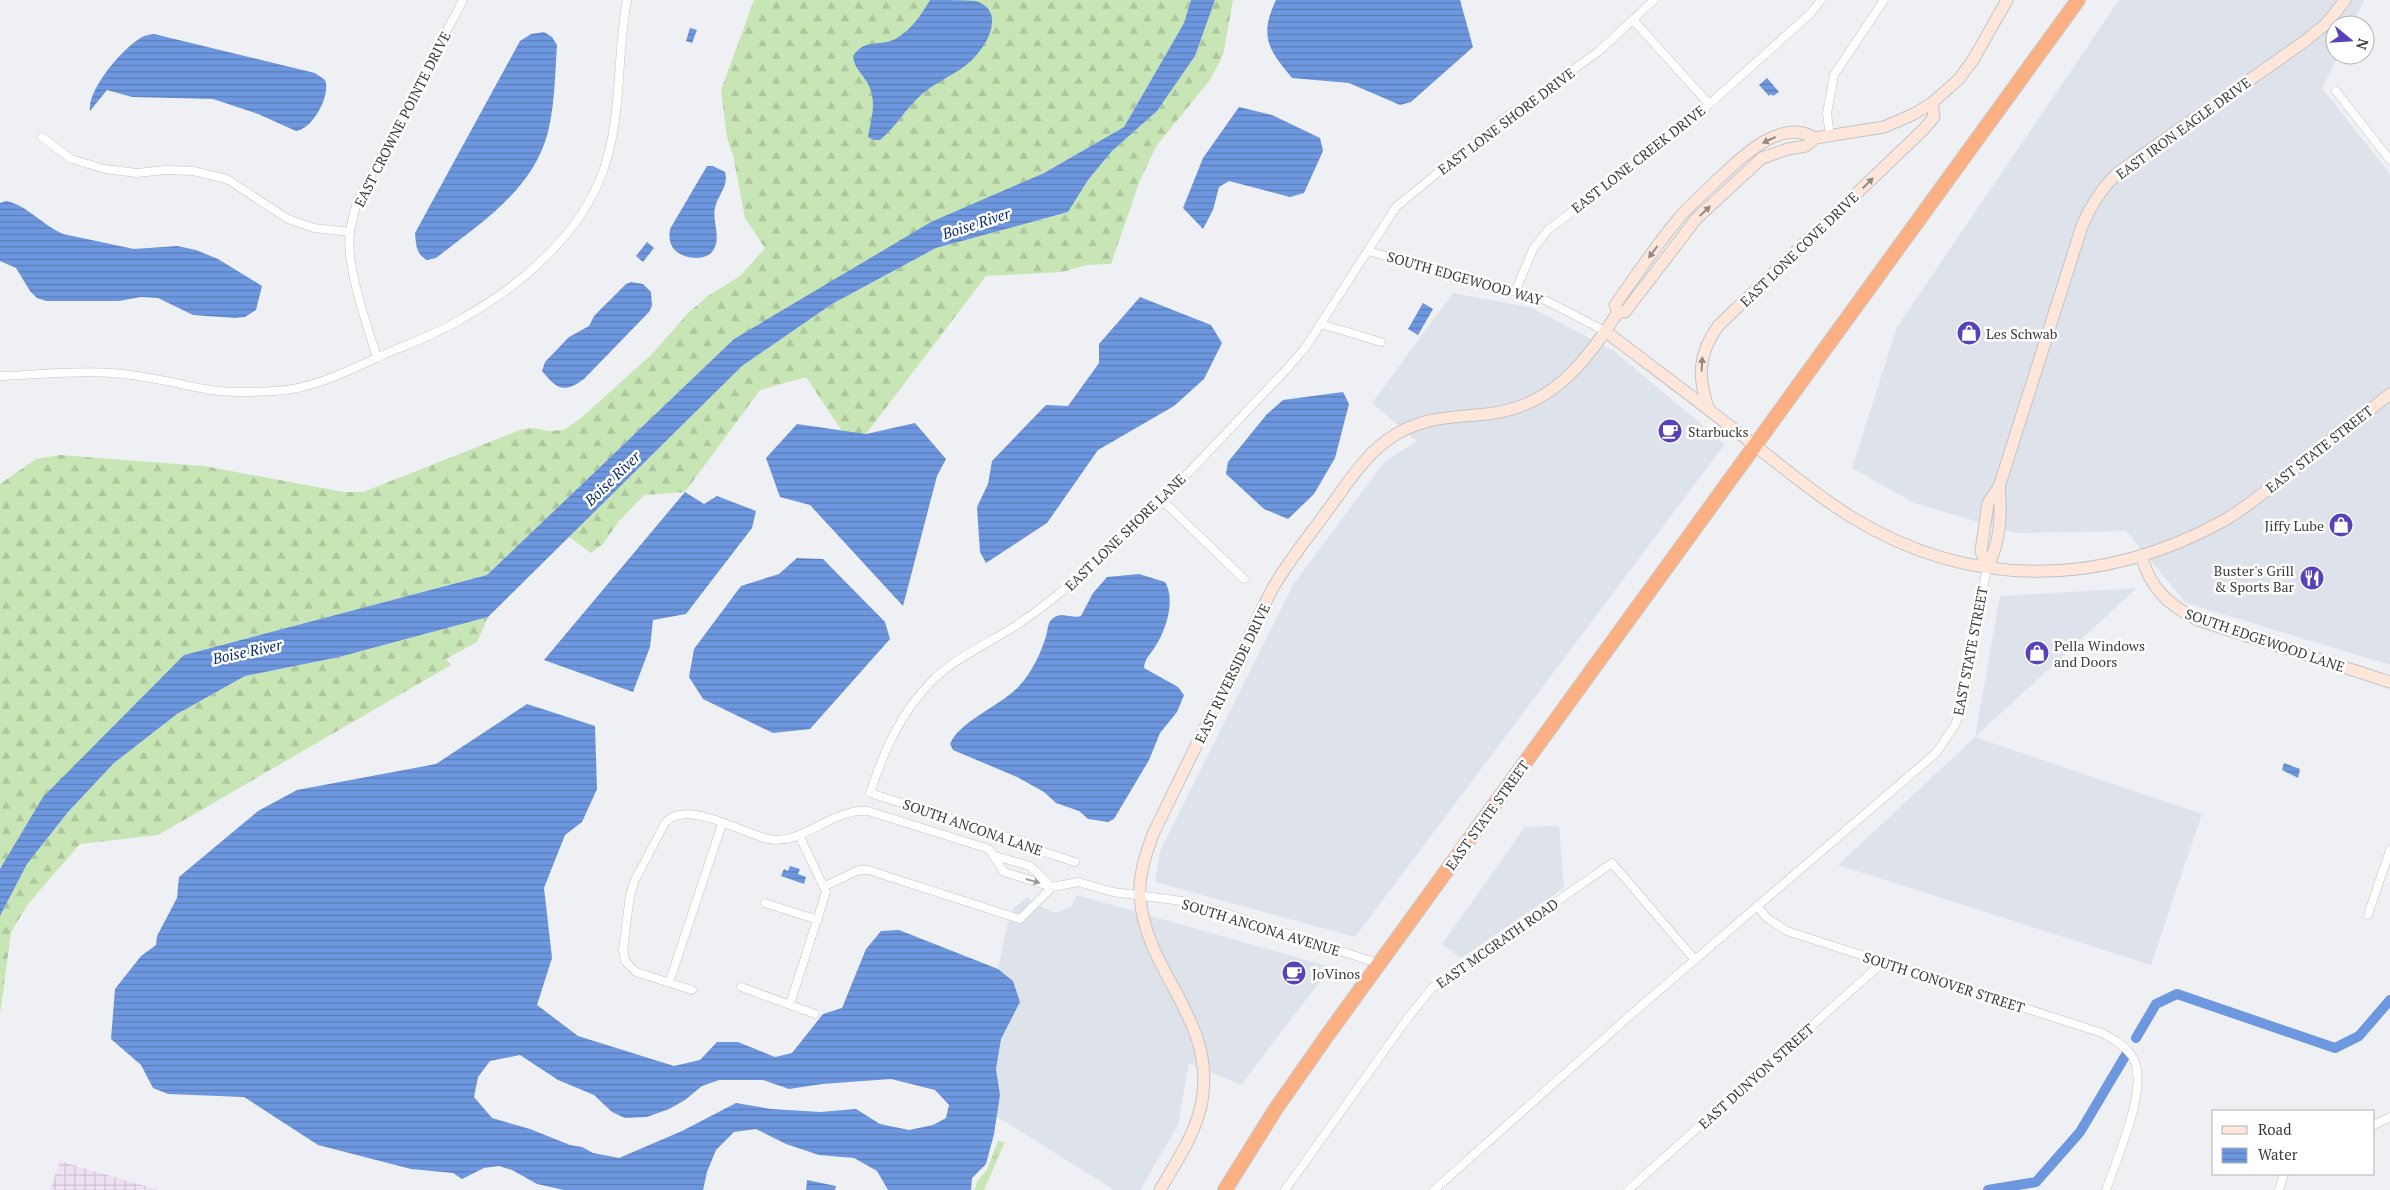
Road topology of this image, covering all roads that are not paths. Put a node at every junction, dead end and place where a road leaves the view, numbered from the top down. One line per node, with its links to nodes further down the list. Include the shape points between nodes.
1 (463, 0): 16 (street, EAST CROWNE POINTE DRIVE, via 359,198)
2 (627, 0): 22 (street, via 621,31 611,146 601,176 572,227 536,265 492,300 463,319)
3 (1654, 0): 9 (street, EAST LONE SHORE DRIVE)
4 (1821, 0): 12 (street, EAST LONE CREEK DRIVE, via 1810,14)
5 (1884, 0): 14 (street, via 1834,75 1826,113)
6 (2007, 0): 11 (street, EAST RIVERSIDE DRIVE, via 1973,60)
7 (2078, 0): 26 (highway, EAST STATE STREET)
8 (2345, 0): 29 (street, EAST IRON EAGLE DRIVE, via 2311,37 2120,171 2091,206 1999,487 2001,505 1994,555)
9 (1633, 20): 12 (street); 17 (street, EAST LONE SHORE DRIVE, via 1598,52 1502,120 1396,207)
10 (2336, 91): 15 (street)
11 (1932, 103): 14 (street, EAST RIVERSIDE DRIVE, via 1884,127); 25 (street, EAST LONE COVE DRIVE, one-way to 11, via 1701,378 1702,356 1710,336 1924,129 1934,117)
12 (1709, 104): 18 (street, EAST LONE CREEK DRIVE, via 1548,230 1533,249)
13 (42, 137): 16 (street, via 72,158 105,169 137,173 193,171 227,179 288,219 314,228)
14 (1830, 137): 20 (street, EAST RIVERSIDE DRIVE, via 1788,133 1771,138 1746,154 1674,225 1615,305 1618,312)
15 (2390, 160)
16 (350, 232): 22 (street, EAST CROWNE POINTE DRIVE, via 352,269)
17 (1369, 251): 18 (street, SOUTH EDGEWOOD WAY, via 1468,282); 19 (street, EAST LONE SHORE LANE)
18 (1516, 290): 20 (street, SOUTH EDGEWOOD WAY, via 1537,296)
19 (1321, 324): 21 (street); 27 (street, EAST LONE SHORE LANE, via 1286,370)
20 (1605, 331): 25 (street, SOUTH EDGEWOOD WAY); 40 (street, EAST RIVERSIDE DRIVE, via 1582,362 1542,398 1503,412 1427,420 1386,441 1359,468 1277,582 1154,832 1143,867)
21 (1381, 342)
22 (377, 358): 23 (street, via 327,379 276,391 213,390 111,373)
23 (0, 376)
24 (2390, 394): 28 (street, EAST STATE STREET, via 2239,511 2189,538)
25 (1710, 412): 26 (street, SOUTH EDGEWOOD WAY)
26 (1755, 446): 29 (street, via 1832,504 1881,534 1934,555); 47 (highway, EAST STATE STREET)
27 (1161, 498): 30 (street); 32 (street, EAST LONE SHORE LANE, via 1060,593 933,680 896,728)
28 (2141, 555): 29 (street, via 2080,570 2048,572); 31 (street, SOUTH EDGEWOOD LANE, via 2155,589 2178,610 2198,620)
29 (1986, 567): 42 (street, EAST STATE STREET, via 1962,707 1947,738 1906,781)
30 (1244, 579)
31 (2390, 682)
32 (870, 792): 37 (street, SOUTH ANCONA LANE)
33 (722, 824): 34 (street, via 770,840); 48 (street); 48 (street, via 687,813 672,816 641,868 630,895 623,950 625,961 636,972)
34 (799, 835): 36 (street, via 839,815 868,811 989,849); 38 (street)
35 (2390, 850): 43 (street)
36 (995, 856): 39 (street, via 1030,866); 39 (street, one-way to 39, via 1004,872)
37 (1075, 862)
38 (825, 886): 39 (street, via 859,870 868,870 1020,919); 44 (street, via 826,897)
39 (1052, 886): 40 (street, SOUTH ANCONA AVENUE, via 1078,882)
40 (1140, 896): 47 (street, SOUTH ANCONA AVENUE, via 1182,901 1222,912); 56 (street, EAST RIVERSIDE DRIVE, via 1151,946 1192,1023 1204,1068 1199,1114)
41 (766, 902): 44 (street)
42 (1757, 906): 45 (street, EAST STATE STREET); 46 (street, SOUTH CONOVER STREET, via 1767,918 1787,931)
43 (2368, 915)
44 (818, 920): 51 (street)
45 (1695, 960): 58 (street, EAST MCGRATH ROAD, via 1612,863 1432,988); 59 (street, EAST STATE STREET)
46 (1883, 962): 60 (street, EAST DUNYON STREET); 61 (street, SOUTH CONOVER STREET, via 2102,1033 2118,1042 2132,1056 2138,1076 2135,1101)
47 (1380, 964): 57 (highway, EAST STATE STREET, via 1292,1086)
48 (669, 983): 50 (street)
49 (741, 988): 51 (street)
50 (692, 990)
51 (790, 1004): 52 (street)
52 (815, 1014)
53 (2390, 1117): 54 (street)
54 (2375, 1124)
55 (2284, 1175): 62 (street)
56 (1160, 1190)
57 (1225, 1190)
58 (1286, 1190)
59 (1434, 1190)
60 (1628, 1190)
61 (2106, 1190)
62 (2279, 1190)

